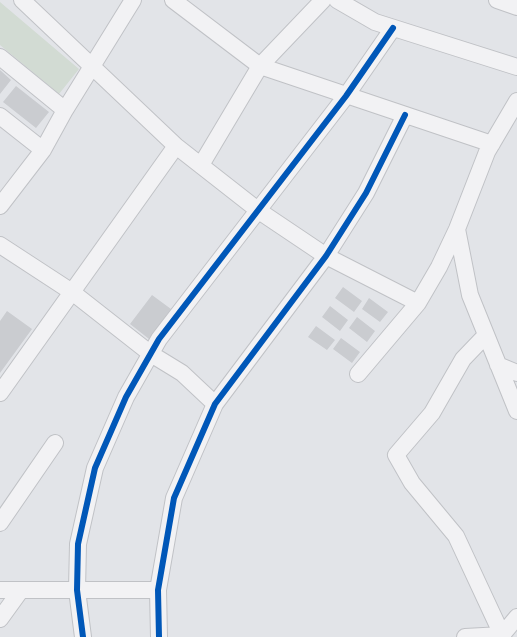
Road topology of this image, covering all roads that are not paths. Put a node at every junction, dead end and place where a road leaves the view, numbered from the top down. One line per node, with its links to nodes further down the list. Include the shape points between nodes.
1 (133, 0): 11 (street)
2 (173, 0): 10 (street)
3 (323, 0): 10 (street)
4 (337, 0): 8 (street, via 375,22)
5 (497, 0): 7 (street)
6 (30, 3): 11 (street)
7 (517, 7)
8 (393, 28): 12 (street); 13 (street)
9 (0, 57): 15 (street)
10 (260, 66): 13 (street); 21 (street)
11 (93, 67): 15 (street); 19 (street)
12 (517, 67)
13 (346, 96): 17 (street); 23 (street)
14 (517, 101): 18 (street)
15 (65, 110): 20 (street)
16 (0, 116): 20 (street)
17 (405, 116): 18 (street); 26 (street, via 366,193)
18 (492, 144): 24 (street)
19 (176, 146): 21 (street); 27 (street)
20 (43, 150): 22 (street)
21 (201, 165): 23 (street)
22 (0, 206)
23 (259, 211): 26 (street); 30 (street)
24 (457, 229): 28 (street); 29 (street, via 470,295)
25 (0, 245): 27 (street)
26 (326, 256): 28 (street); 35 (street)
27 (72, 292): 30 (street); 34 (street)
28 (418, 303): 33 (street)
29 (486, 335): 31 (street); 45 (street, via 463,360 432,412 396,455 412,483 456,536)
30 (150, 354): 35 (street, via 182,373); 41 (street, via 126,396 95,468 78,544)
31 (498, 365): 32 (street); 36 (street)
32 (517, 373)
33 (358, 374)
34 (0, 393)
35 (215, 404): 42 (street, via 174,498)
36 (517, 411)
37 (55, 443): 38 (street)
38 (0, 523)
39 (0, 590): 40 (street)
40 (21, 590): 41 (street); 44 (street)
41 (77, 590): 42 (street); 46 (street)
42 (158, 590): 47 (street)
43 (517, 617): 45 (street)
44 (0, 619)
45 (503, 636): 48 (street)
46 (83, 637)
47 (159, 637)
48 (465, 637)

